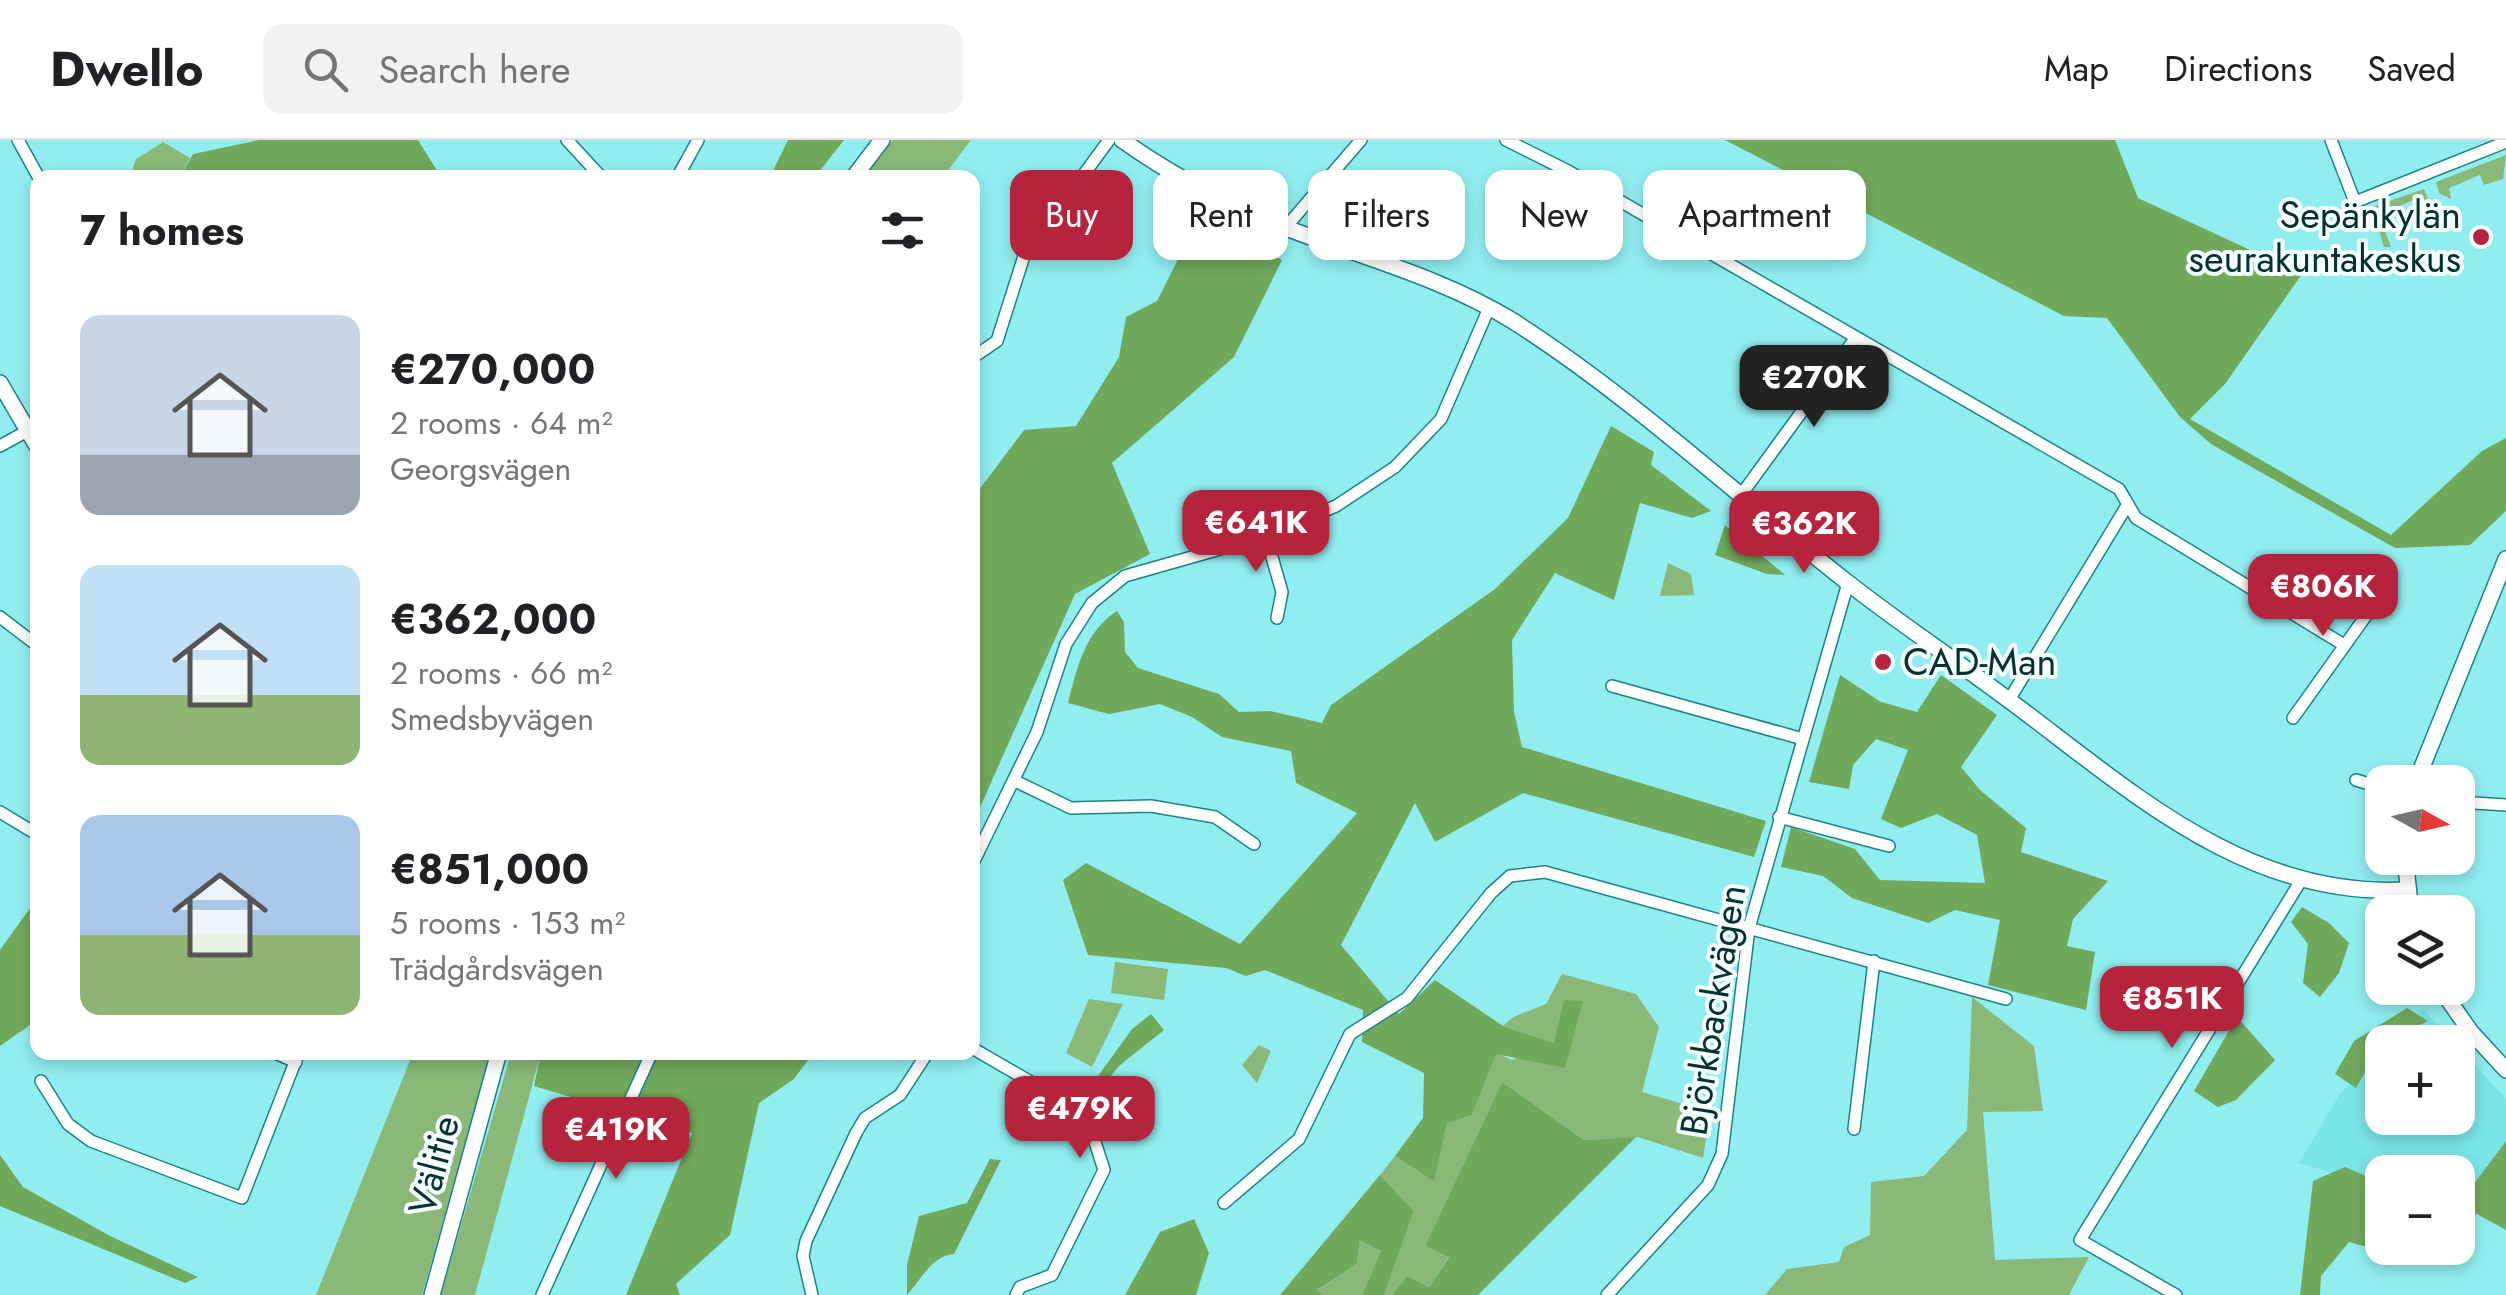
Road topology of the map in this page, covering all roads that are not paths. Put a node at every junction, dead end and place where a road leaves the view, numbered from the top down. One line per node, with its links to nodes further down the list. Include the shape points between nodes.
1 (18, 140): 11 (street)
2 (567, 140): 12 (street)
3 (698, 140): 13 (street)
4 (882, 140): 14 (main road)
5 (1109, 140): 20 (street, via 1024,256 997,342)
6 (1122, 140): 15 (main road)
7 (1361, 140): 16 (street)
8 (1506, 140): 19 (street)
9 (2331, 140): 10 (street, via 2355,202)
10 (2506, 142)
11 (35, 170)
12 (595, 170)
13 (681, 170)
14 (859, 170)
15 (1171, 170)
16 (1288, 225)
17 (1288, 228): 18 (main road)
18 (1490, 308): 25 (main road, via 1630,404); 27 (street, via 1441,419 1426,438 1336,506)
19 (1854, 340): 25 (street); 26 (street, via 2120,489)
20 (980, 353)
21 (0, 383): 22 (main road)
22 (30, 424)
23 (30, 430): 24 (street)
24 (0, 446)
25 (1740, 495): 29 (main road)
26 (2128, 504): 34 (street, via 2136,518); 36 (street)
27 (1266, 536): 32 (street, via 1282,592); 41 (street, via 1144,570 1102,593 1066,644)
28 (2506, 559): 39 (main road)
29 (1848, 583): 36 (main road); 38 (street, Björkbackvägen)
30 (2388, 585): 34 (street)
31 (0, 617): 33 (street)
32 (1277, 618)
33 (30, 640)
34 (2344, 646): 37 (street)
35 (1612, 686): 38 (street)
36 (2009, 700): 52 (main road, via 2163,814 2212,844)
37 (2294, 718)
38 (1803, 739): 46 (street, Björkbackvägen)
39 (2423, 765)
40 (2356, 780): 42 (street)
41 (1015, 782): 48 (street, via 1072,808 1151,806 1215,818); 50 (street)
42 (2365, 783)
43 (2475, 803): 44 (street)
44 (2506, 805)
45 (0, 812): 47 (street)
46 (1779, 817): 49 (street); 55 (street, Björkbackvägen)
47 (30, 830)
48 (1254, 844)
49 (1889, 846)
50 (980, 850)
51 (2405, 875): 53 (main road)
52 (2300, 882): 53 (main road, via 2359,892); 73 (street, via 2080,1240)
53 (2405, 890): 54 (main road)
54 (2406, 895)
55 (1749, 928): 56 (street); 67 (street, via 1545,872 1510,876 1416,988 1350,1034 1299,1139); 72 (street, Björkbackvägen, via 1722,1154 1708,1186)
56 (1874, 961): 57 (street); 66 (street)
57 (2006, 998)
58 (2452, 1005): 64 (main road)
59 (980, 1052): 71 (street, via 1086,1114 1104,1170 1052,1275 1020,1287)
60 (297, 1060): 65 (street, via 242,1198 92,1141 68,1124)
61 (497, 1060): 68 (main road, Välitie)
62 (648, 1060): 69 (street)
63 (923, 1060): 70 (street, via 900,1095 865,1118 856,1133 806,1241)
64 (2506, 1070)
65 (41, 1081)
66 (1854, 1129)
67 (1224, 1203)
68 (432, 1295)
69 (542, 1295)
70 (812, 1295)
71 (1016, 1295)
72 (1607, 1295)
73 (2176, 1295)

